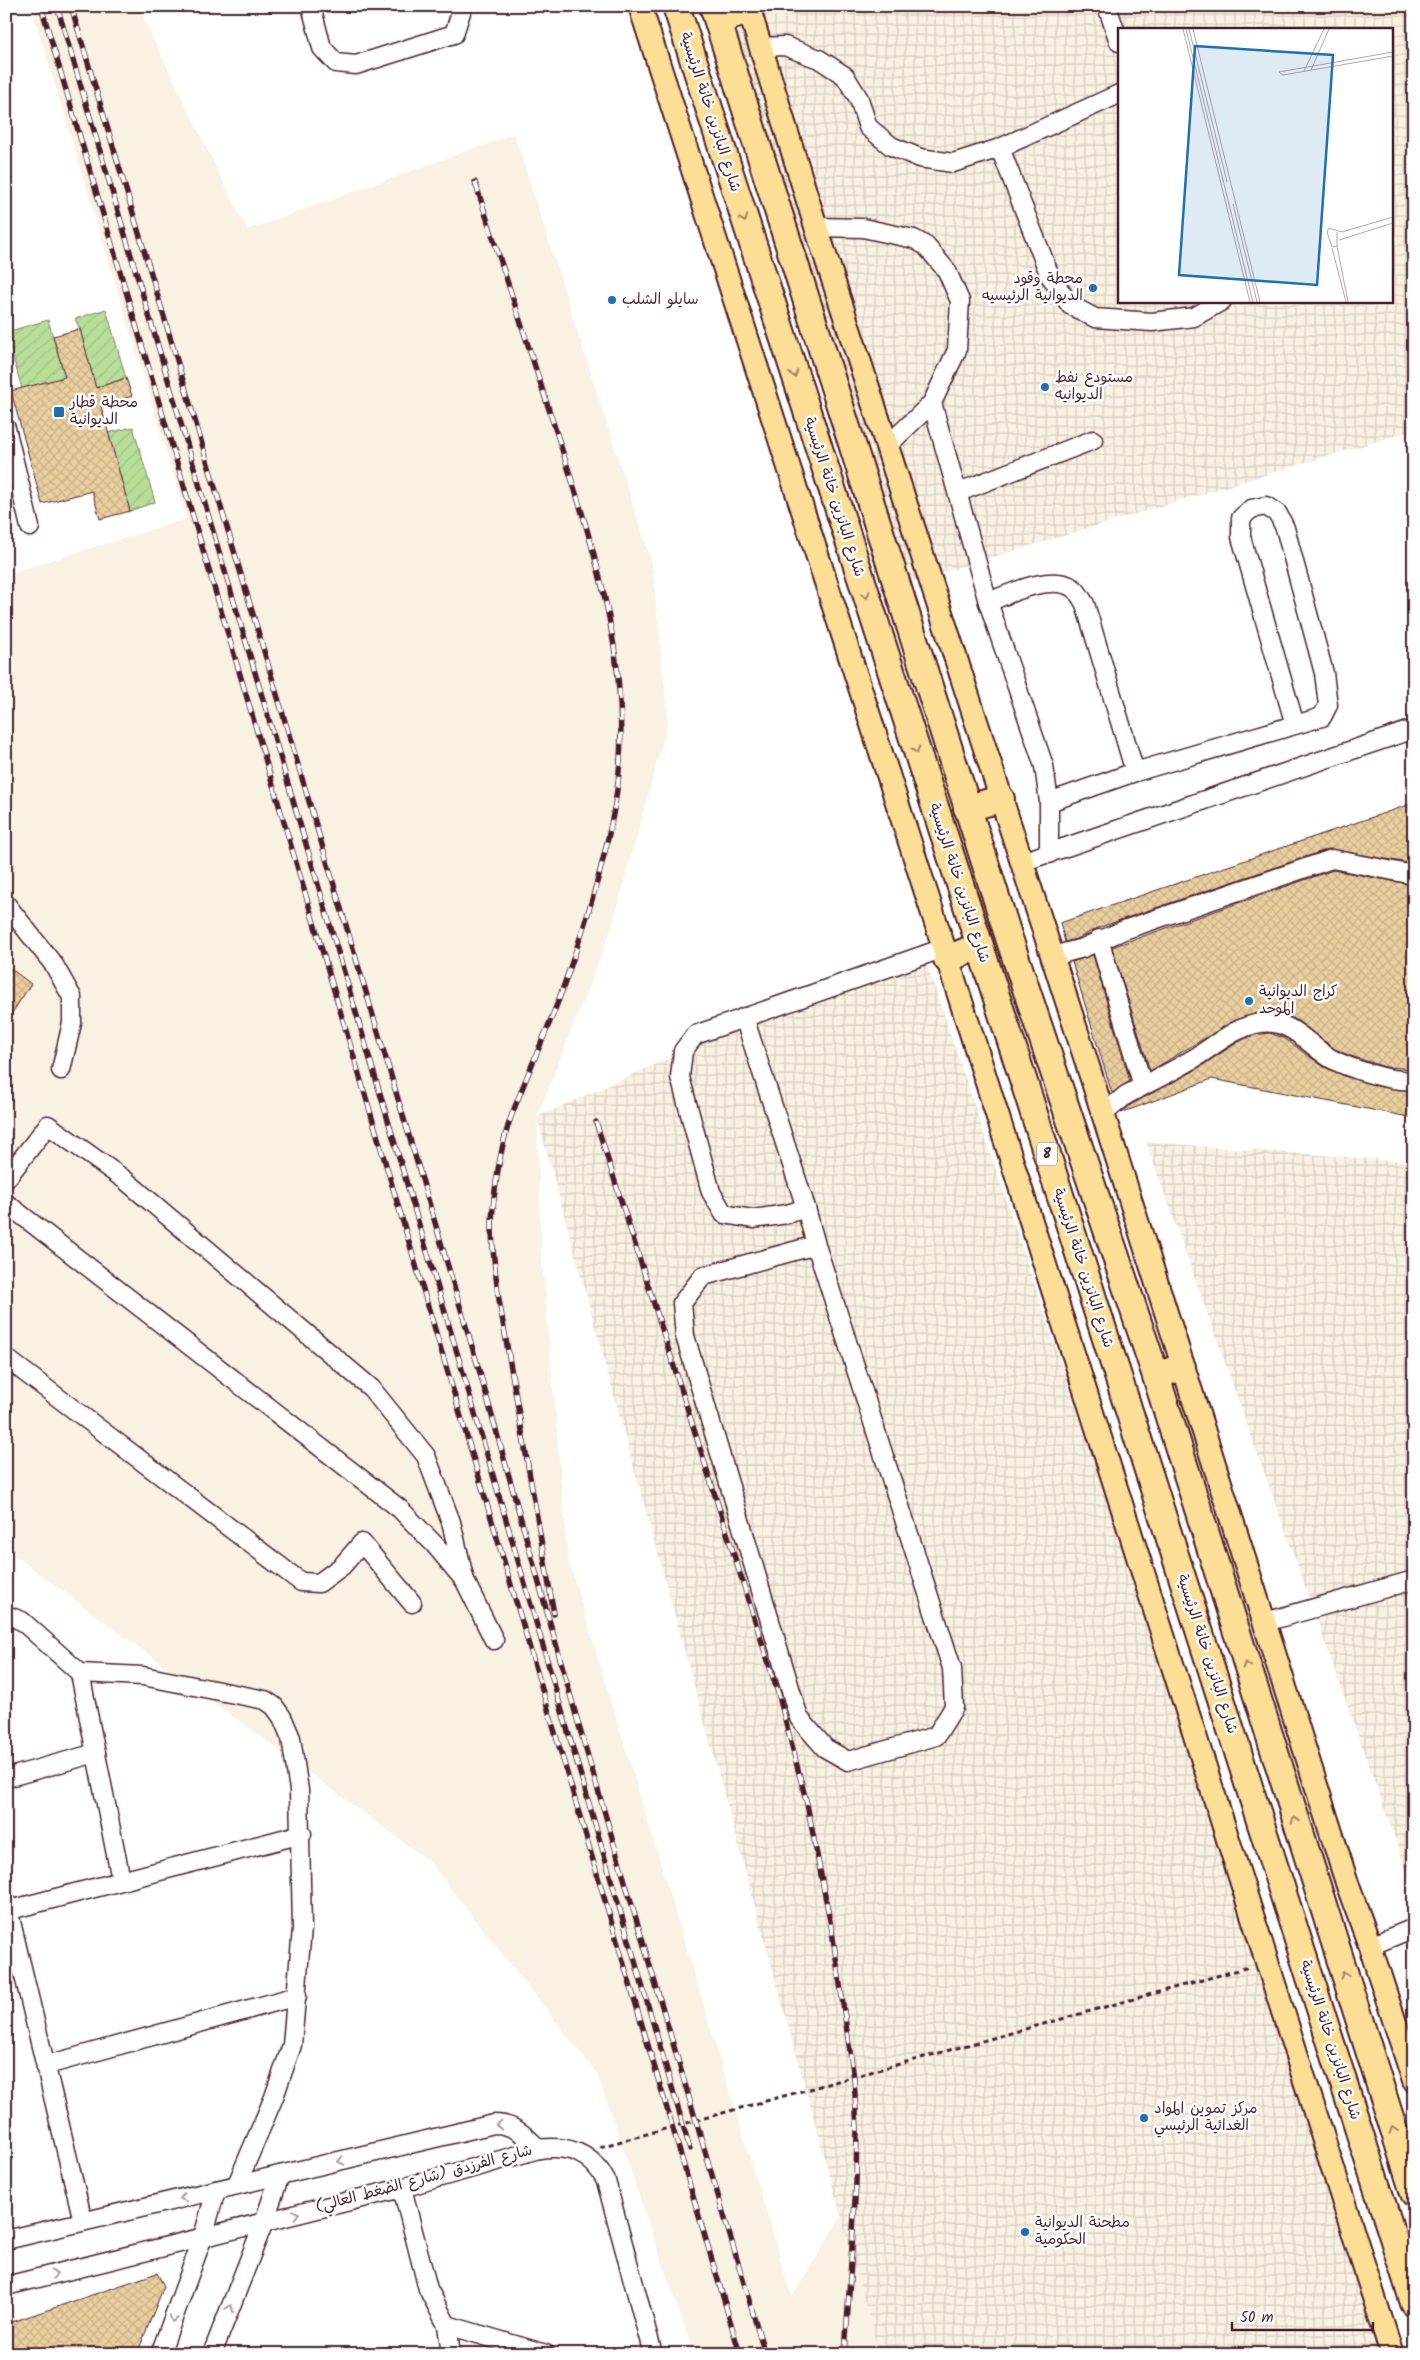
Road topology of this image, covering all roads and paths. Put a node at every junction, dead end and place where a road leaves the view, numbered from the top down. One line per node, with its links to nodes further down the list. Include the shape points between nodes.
1 (311, 6): 2 (street, via 322,48 336,63 356,65 454,34)
2 (463, 6)
3 (640, 6): 33 (main road)
4 (676, 6): 32 (highway, شارع البانزين خانة الرئيسية / 8, one-way to 32)
5 (1107, 6): 8 (street)
6 (748, 8): 7 (highway); 9 (main road)
7 (715, 13): 26 (highway, شارع البانزين خانة الرئيسية / 8)
8 (1118, 39)
9 (761, 47): 11 (street, via 785,46 819,59 845,76 859,99 868,127 891,146 920,158 953,163); 12 (main road)
10 (1118, 94): 11 (street)
11 (1000, 148): 13 (street, via 1050,276 1070,305 1095,318 1152,322 1194,317)
12 (816, 226): 14 (street, via 863,228 914,239 926,246 947,271 960,301 957,350); 17 (main road)
13 (1220, 302)
14 (932, 403): 17 (street); 18 (street)
15 (6, 428): 19 (street)
16 (1093, 440): 18 (street)
17 (887, 446): 24 (main road)
18 (959, 492): 20 (street)
19 (30, 527)
20 (988, 602): 23 (street, via 1040,584 1059,583 1073,588 1085,604); 25 (street, via 1044,766)
21 (1295, 725): 21 (street, via 1322,717 1328,705 1324,672 1285,528 1278,514 1266,506 1251,509 1241,518 1241,537); 23 (street)
22 (1414, 729): 27 (street)
23 (1135, 772): 25 (street)
24 (1001, 799): 26 (highway); 28 (main road)
25 (1049, 802): 27 (street)
26 (967, 808): 46 (highway, شارع البانزين خانة الرئيسية / 8)
27 (1049, 854): 28 (street)
28 (1022, 862): 34 (main road)
29 (1414, 876): 31 (street, via 1332,859)
30 (6, 904): 36 (street, via 54,965 72,997 72,1023)
31 (1099, 939): 34 (street, via 1083,948); 38 (street)
32 (979, 946): 33 (highway); 77 (highway, شارع البانزين خانة الرئيسية / 8)
33 (945, 954): 35 (street); 61 (main road)
34 (1053, 956): 39 (main road)
35 (744, 1017): 42 (street); 42 (street, via 695,1035 683,1051 680,1077 711,1192 724,1214 753,1220)
36 (61, 1070)
37 (1414, 1080): 38 (street, via 1380,1077 1330,1058 1280,1022 1260,1023 1232,1033)
38 (1143, 1086): 39 (street)
39 (1103, 1114): 45 (main road)
40 (6, 1179): 48 (street, via 48,1125 125,1180 371,1388 426,1456 451,1522)
41 (6, 1203): 48 (street, via 400,1509)
42 (806, 1208): 43 (street)
43 (816, 1245): 43 (street, via 952,1668 954,1707 936,1736 848,1761 826,1748 799,1718 684,1336 682,1303 703,1276)
44 (6, 1358): 49 (street, via 301,1582 319,1584 342,1566 362,1543)
45 (1182, 1367): 46 (highway); 51 (main road)
46 (1156, 1376): 71 (highway, شارع البانزين خانة الرئيسية / 8, one-way to 46)
47 (1414, 1580): 51 (street)
48 (465, 1582): 52 (street)
49 (412, 1603)
50 (6, 1615): 53 (street, via 22,1620)
51 (1265, 1622): 60 (main road)
52 (494, 1640)
53 (80, 1673): 54 (street); 56 (street, via 143,1676 264,1700 274,1706 291,1738 300,1790)
54 (96, 1753): 55 (street); 57 (street)
55 (6, 1778)
56 (302, 1834): 57 (street); 62 (street, via 302,1928)
57 (121, 1880): 58 (street)
58 (7, 1908): 63 (street)
59 (1414, 1928): 60 (street)
60 (1370, 1946): 64 (main road)
61 (1268, 1962): 66 (path); 84 (main road)
62 (297, 1996): 63 (street); 68 (street, via 292,2045)
63 (47, 2065): 72 (street)
64 (1414, 2081)
65 (539, 2149): 66 (street, via 554,2147); 67 (street, شارع الفرزدق (شارع الضغط العالي), one-way to 67, via 511,2126 494,2124); 69 (street, شارع الفرزدق (شارع الضغط العالي))
66 (580, 2152): 83 (street, via 600,2169 606,2181)
67 (280, 2175): 68 (street, شارع الفرزدق (شارع الضغط العالي)); 73 (street)
68 (237, 2184): 70 (street, شارع الفرزدق (شارع الضغط العالي))
69 (402, 2188): 73 (street, شارع الفرزدق (شارع الضغط العالي), one-way to 69); 78 (street, via 428,2289)
70 (216, 2190): 72 (street, شارع الفرزدق (شارع الضغط العالي), one-way to 72); 74 (street)
71 (1414, 2193)
72 (83, 2221): 75 (street, شارع الفرزدق (شارع الضغط العالي))
73 (264, 2222): 74 (street, شارع الفرزدق (شارع الضغط العالي)); 80 (street, one-way to 73)
74 (203, 2237): 76 (street, شارع الفرزدق (شارع الضغط العالي), one-way to 74); 79 (street, one-way to 79)
75 (6, 2240)
76 (6, 2286)
77 (1414, 2303)
78 (446, 2325): 81 (street); 82 (street)
79 (160, 2354)
80 (212, 2354)
81 (451, 2354)
82 (546, 2354)
83 (653, 2354)
84 (1392, 2354)

